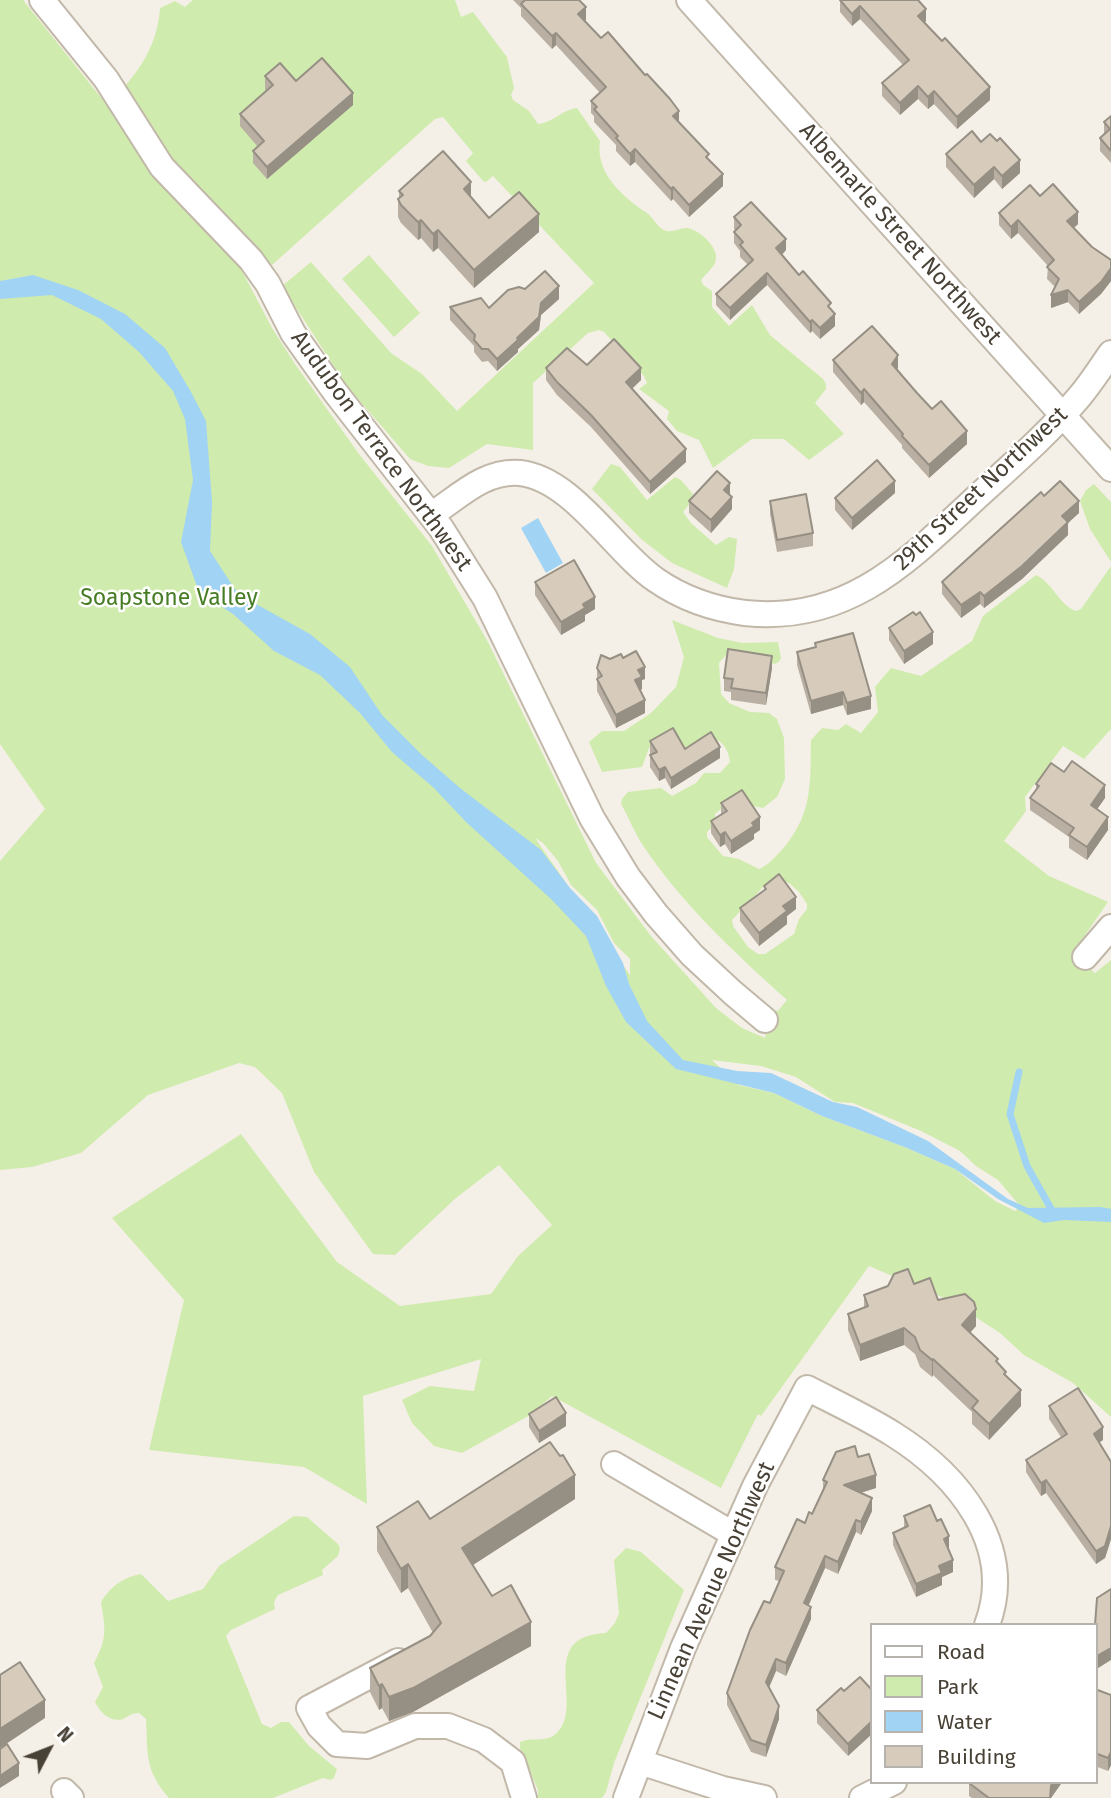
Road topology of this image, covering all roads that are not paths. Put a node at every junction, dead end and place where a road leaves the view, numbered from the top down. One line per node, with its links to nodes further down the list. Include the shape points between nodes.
1 (42, 0): 6 (street, Audubon Terrace Northwest, via 106,79 162,167 251,260 293,333)
2 (689, 0): 4 (street, Albemarle Street Northwest)
3 (1111, 353): 4 (street, 29th Street Northwest)
4 (1063, 415): 5 (street, Albemarle Street Northwest); 6 (street, 29th Street Northwest, via 891,573 849,597 803,612 731,611 687,597 636,565 559,489 530,475 503,474 479,481)
5 (1111, 469)
6 (431, 515): 9 (street, Audubon Terrace Northwest, via 485,598 587,809 628,877 692,955)
7 (1111, 927): 8 (street)
8 (1085, 957)
9 (765, 1020)
10 (614, 1464): 11 (street)
11 (733, 1534): 12 (street, Linnean Avenue Northwest, via 807,1388 904,1441 945,1474 971,1505 993,1555 995,1590); 14 (street, Linnean Avenue Northwest, via 682,1648)
12 (987, 1623)
13 (423, 1647): 16 (street, via 309,1708 319,1726 337,1744 367,1745 415,1726 448,1727 484,1740 513,1762)
14 (640, 1762): 17 (street, Linnean Avenue Northwest); 18 (street)
15 (890, 1784): 19 (street)
16 (524, 1798)
17 (626, 1798)
18 (764, 1798)
19 (862, 1798)

